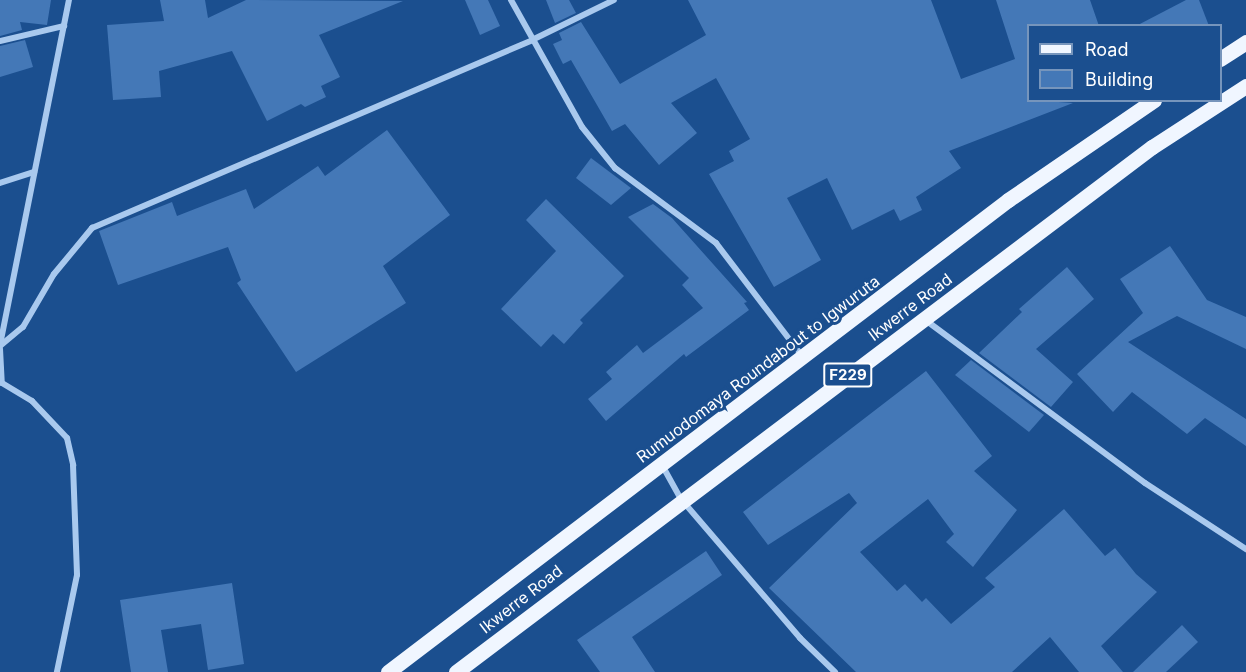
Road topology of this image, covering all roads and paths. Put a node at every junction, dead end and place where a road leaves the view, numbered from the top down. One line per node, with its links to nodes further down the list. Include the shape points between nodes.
1 (69, 0): 4 (street)
2 (511, 0): 5 (street)
3 (614, 0): 5 (street)
4 (64, 26): 6 (street); 13 (street)
5 (532, 40): 16 (street, via 92,228 54,274 23,327); 17 (street, via 582,127 615,168 716,243)
6 (0, 41)
7 (1246, 42): 8 (main road)
8 (1222, 57)
9 (1246, 86): 12 (main road, Ikwerre Road / F229)
10 (1151, 102): 17 (main road, Rumuodomaya Roundabout to Igwuruta / F229, via 1008,200)
11 (1221, 102): 15 (main road, Ikwerre Road / F229, via 1152,147)
12 (1222, 102)
13 (34, 172): 14 (street); 16 (street)
14 (0, 183)
15 (924, 319): 19 (main road, Ikwerre Road / F229); 20 (street, via 1145,483)
16 (0, 347): 21 (street, via 2,383 32,401 67,438 73,465 77,575)
17 (803, 357): 18 (main road, Rumuodomaya Roundabout to Igwuruta / F229)
18 (662, 465): 19 (street); 22 (main road, Rumuodomaya Roundabout to Igwuruta / F229)
19 (681, 499): 23 (main road, Ikwerre Road / F229); 24 (street, via 800,638)
20 (1246, 549)
21 (57, 672)
22 (388, 672)
23 (456, 672)
24 (835, 672)

